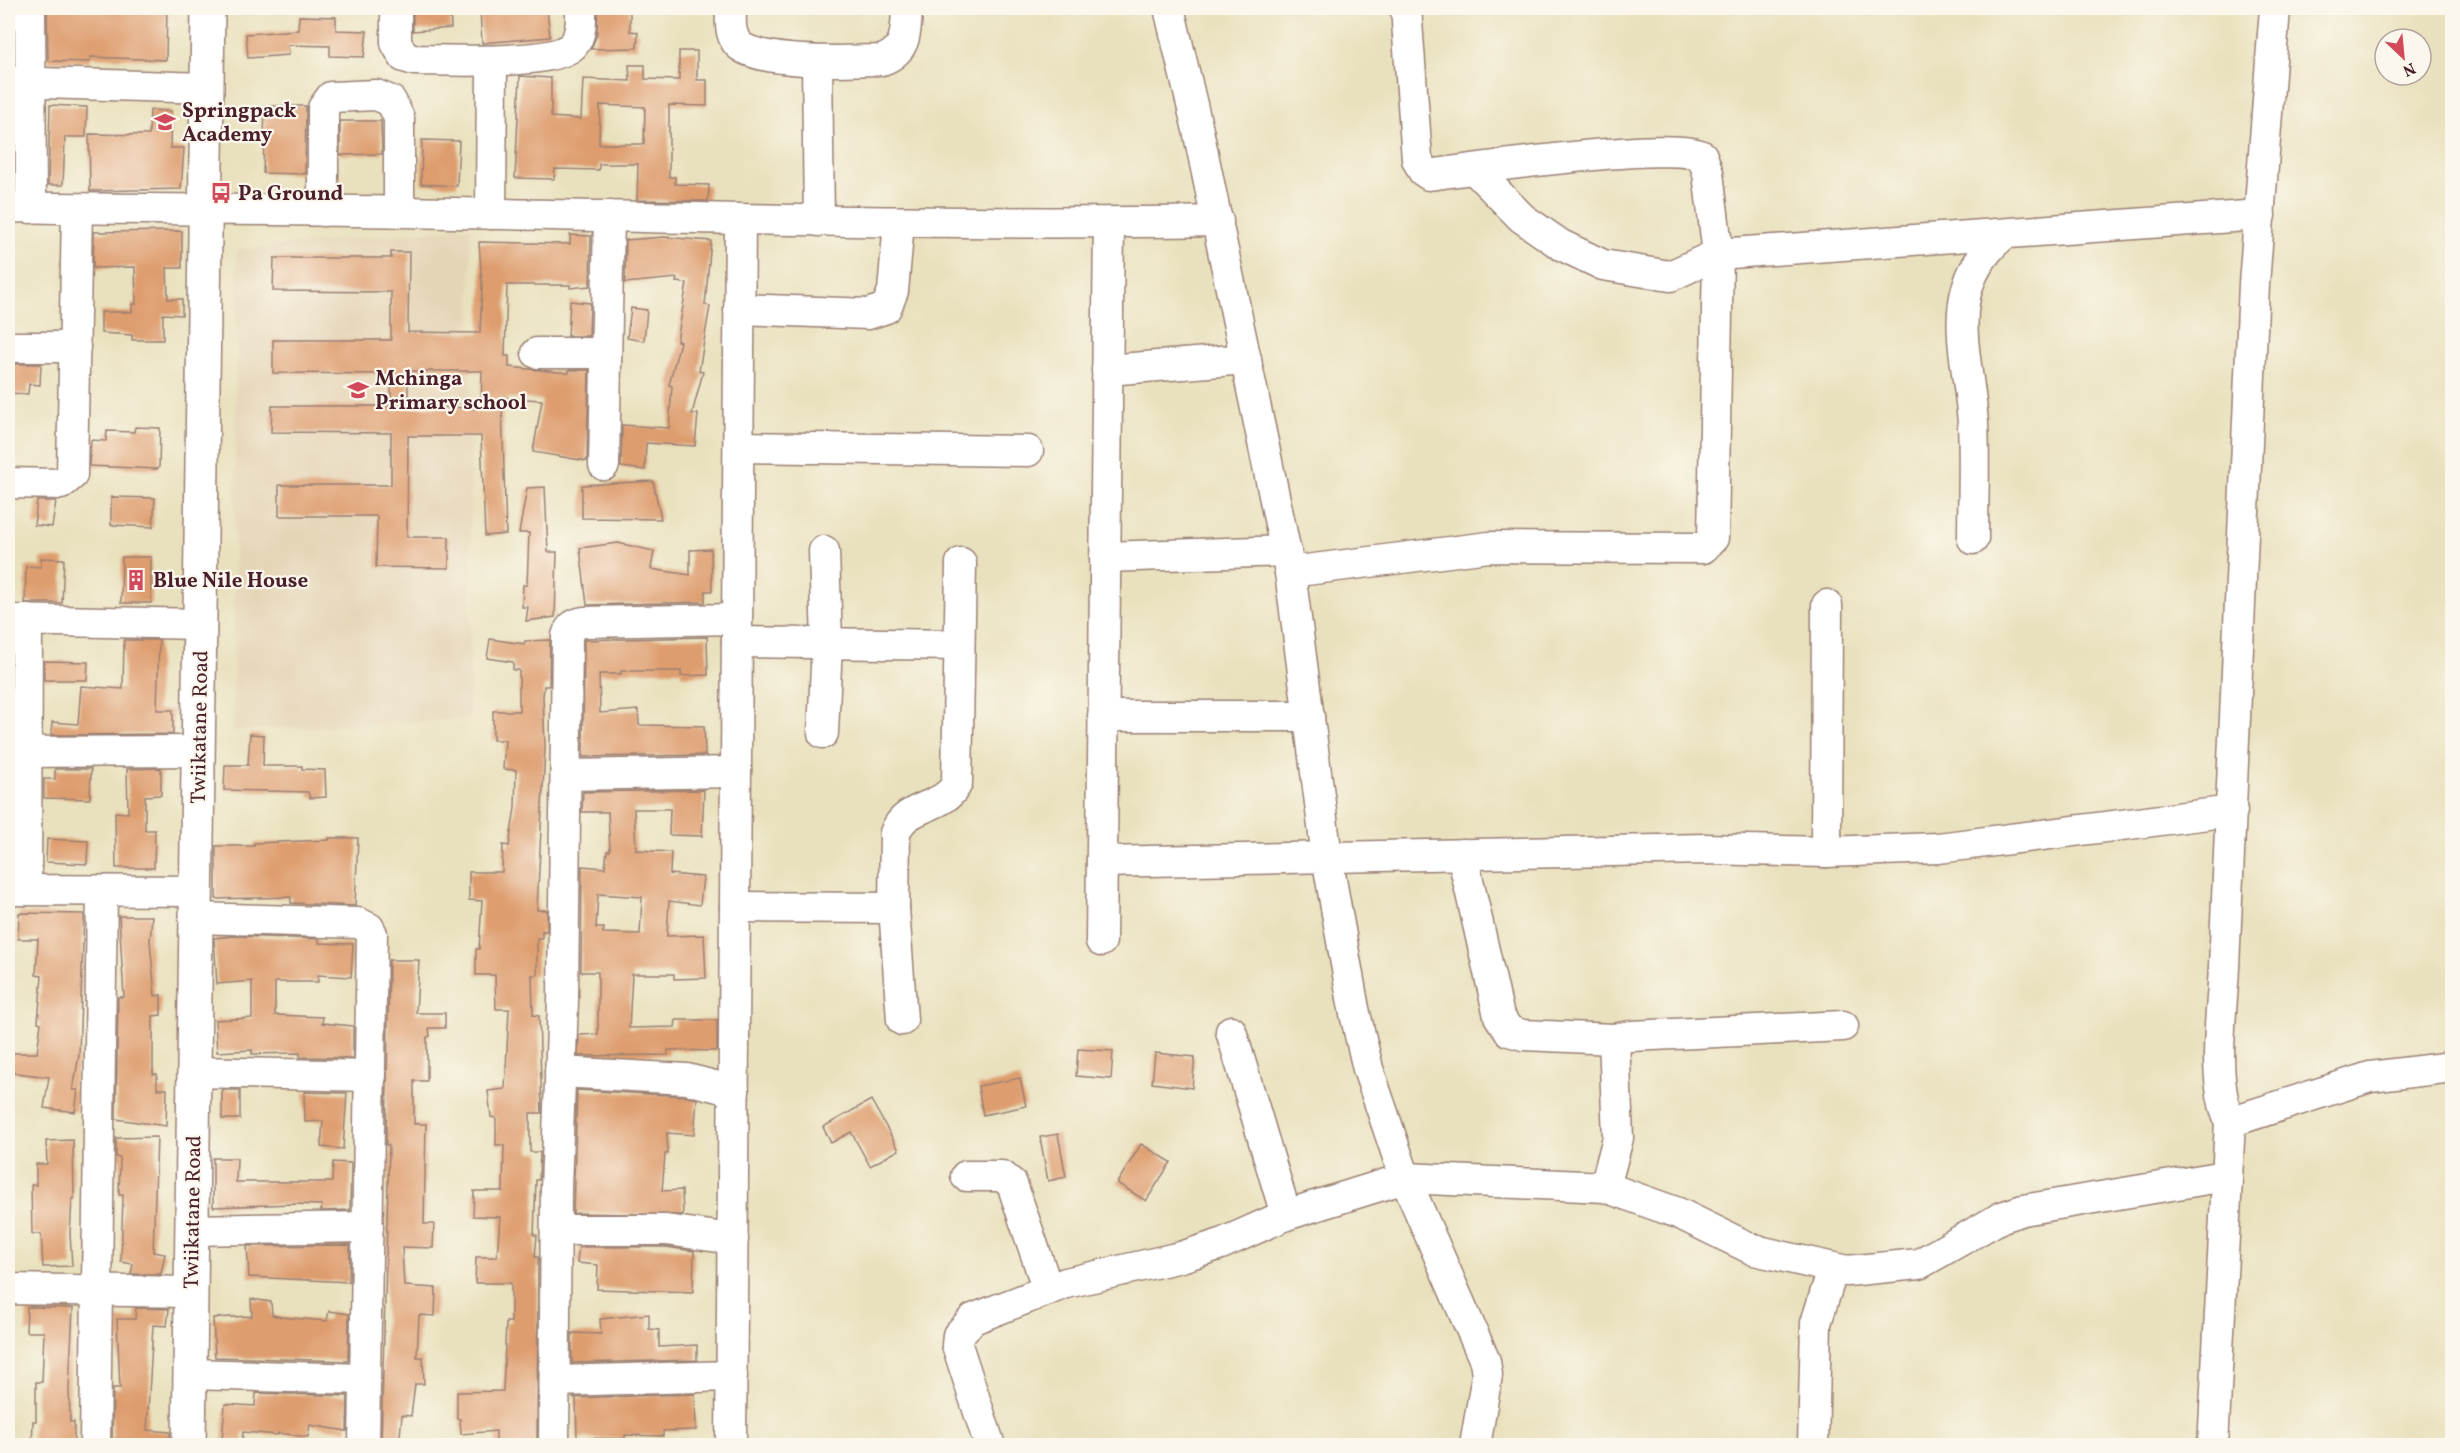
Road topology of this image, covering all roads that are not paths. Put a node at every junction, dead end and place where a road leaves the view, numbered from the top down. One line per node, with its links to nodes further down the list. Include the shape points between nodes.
1 (30, 8): 12 (street)
2 (208, 8): 13 (main road, Twiikatane Road)
3 (396, 8): 10 (street, via 396,43 404,57)
4 (581, 8): 10 (street, via 578,36 567,50)
5 (731, 8): 11 (street, via 730,30 739,45 758,53)
6 (907, 8): 11 (street, via 903,45 890,57)
7 (1169, 8): 25 (street)
8 (1406, 8): 14 (street, via 1419,166 1429,175)
9 (2275, 8): 21 (street)
10 (492, 61): 20 (street)
11 (817, 62): 24 (street)
12 (18, 83): 13 (street); 15 (street)
13 (208, 88): 17 (main road, Twiikatane Road)
14 (1474, 169): 29 (street, via 1522,218 1561,245 1603,265 1670,276); 29 (street, via 1614,154 1695,152 1702,156 1708,173)
15 (19, 208): 16 (street)
16 (77, 209): 17 (street); 32 (street)
17 (207, 210): 18 (street); 48 (main road, Twiikatane Road)
18 (323, 211): 19 (street); 19 (street, via 322,108 331,97 376,95 392,101 399,118)
19 (399, 211): 20 (street)
20 (491, 214): 22 (street)
21 (2260, 215): 28 (street); 59 (street)
22 (609, 216): 23 (street); 34 (street)
23 (740, 219): 24 (street); 30 (street)
24 (819, 221): 26 (street)
25 (1218, 221): 27 (street); 35 (street)
26 (899, 222): 27 (street); 30 (street, via 893,291 886,308 868,314)
27 (1109, 223): 36 (street)
28 (2003, 235): 29 (street); 41 (street, via 1984,252 1974,272 1965,297 1961,332 1973,422)
29 (1718, 254): 44 (street, via 1714,519 1713,538 1703,548 1489,547)
30 (739, 309): 37 (street)
31 (8, 347): 32 (street)
32 (75, 347): 40 (street, via 72,475 61,484)
33 (537, 353): 34 (street)
34 (606, 353): 39 (street)
35 (1246, 359): 36 (street); 44 (street)
36 (1107, 370): 43 (street)
37 (739, 447): 38 (street); 49 (street)
38 (1028, 451)
39 (604, 465)
40 (8, 483)
41 (1973, 539)
42 (824, 551): 50 (street)
43 (1105, 557): 44 (street); 52 (street)
44 (1288, 561): 53 (street)
45 (962, 563): 51 (street)
46 (1827, 605): 60 (street)
47 (17, 620): 48 (street); 55 (street)
48 (201, 624): 56 (main road, Twiikatane Road)
49 (737, 631): 50 (street); 57 (street); 58 (street, via 584,622 569,629)
50 (827, 644): 51 (street); 54 (street)
51 (959, 645): 68 (street, via 957,783 947,797 911,813 898,824)
52 (1103, 716): 53 (street); 63 (street)
53 (1309, 716): 62 (street)
54 (823, 733)
55 (17, 752): 56 (street); 64 (street)
56 (198, 752): 66 (main road, Twiikatane Road)
57 (736, 772): 58 (street); 67 (street)
58 (567, 775): 76 (street)
59 (2232, 810): 60 (street, via 1938,848); 79 (street, via 2220,1074 2224,1109)
60 (1826, 852): 61 (street, via 1706,849)
61 (1462, 854): 62 (street); 73 (street, via 1503,1025 1523,1035)
62 (1327, 857): 63 (street); 82 (street, via 1368,1069)
63 (1102, 862): 69 (street)
64 (16, 890): 65 (street)
65 (102, 891): 66 (street); 91 (street)
66 (196, 905): 75 (main road, Twiikatane Road); 77 (street, via 358,923 369,928 373,939)
67 (735, 907): 68 (street); 78 (street)
68 (894, 908): 70 (street)
69 (1101, 941)
70 (902, 1020)
71 (1843, 1026): 73 (street)
72 (1231, 1031): 84 (street)
73 (1614, 1039): 83 (street, via 1618,1138)
74 (2452, 1067): 79 (street, via 2370,1077)
75 (194, 1072): 77 (street); 86 (main road, Twiikatane Road)
76 (560, 1072): 78 (street, via 687,1079); 87 (street)
77 (371, 1076): 85 (street)
78 (734, 1091): 88 (street)
79 (2230, 1122): 81 (street)
80 (966, 1176): 92 (street, via 1002,1176 1012,1184)
81 (2225, 1176): 89 (street, via 2012,1212 1934,1257 1905,1267); 106 (street)
82 (1405, 1178): 83 (street); 84 (street); 104 (street, via 1485,1361 1487,1375)
83 (1605, 1187): 89 (street, via 1678,1213 1754,1250)
84 (1286, 1215): 92 (street, via 1181,1257)
85 (368, 1227): 86 (street); 96 (street)
86 (191, 1230): 93 (main road, Twiikatane Road)
87 (556, 1230): 88 (street, via 666,1230); 97 (street)
88 (733, 1239): 95 (street)
89 (1833, 1269): 105 (street, via 1816,1323)
90 (8, 1289): 91 (street)
91 (96, 1289): 93 (street); 98 (street)
92 (1048, 1290): 103 (street, via 973,1319 958,1335 959,1355)
93 (190, 1292): 94 (main road, Twiikatane Road)
94 (189, 1374): 96 (street); 99 (main road, Twiikatane Road)
95 (732, 1376): 97 (street); 102 (street)
96 (365, 1378): 100 (street)
97 (556, 1381): 101 (street)
98 (95, 1446)
99 (189, 1446)
100 (364, 1446)
101 (554, 1446)
102 (731, 1446)
103 (990, 1446)
104 (1474, 1446)
105 (1813, 1446)
106 (2213, 1446)

